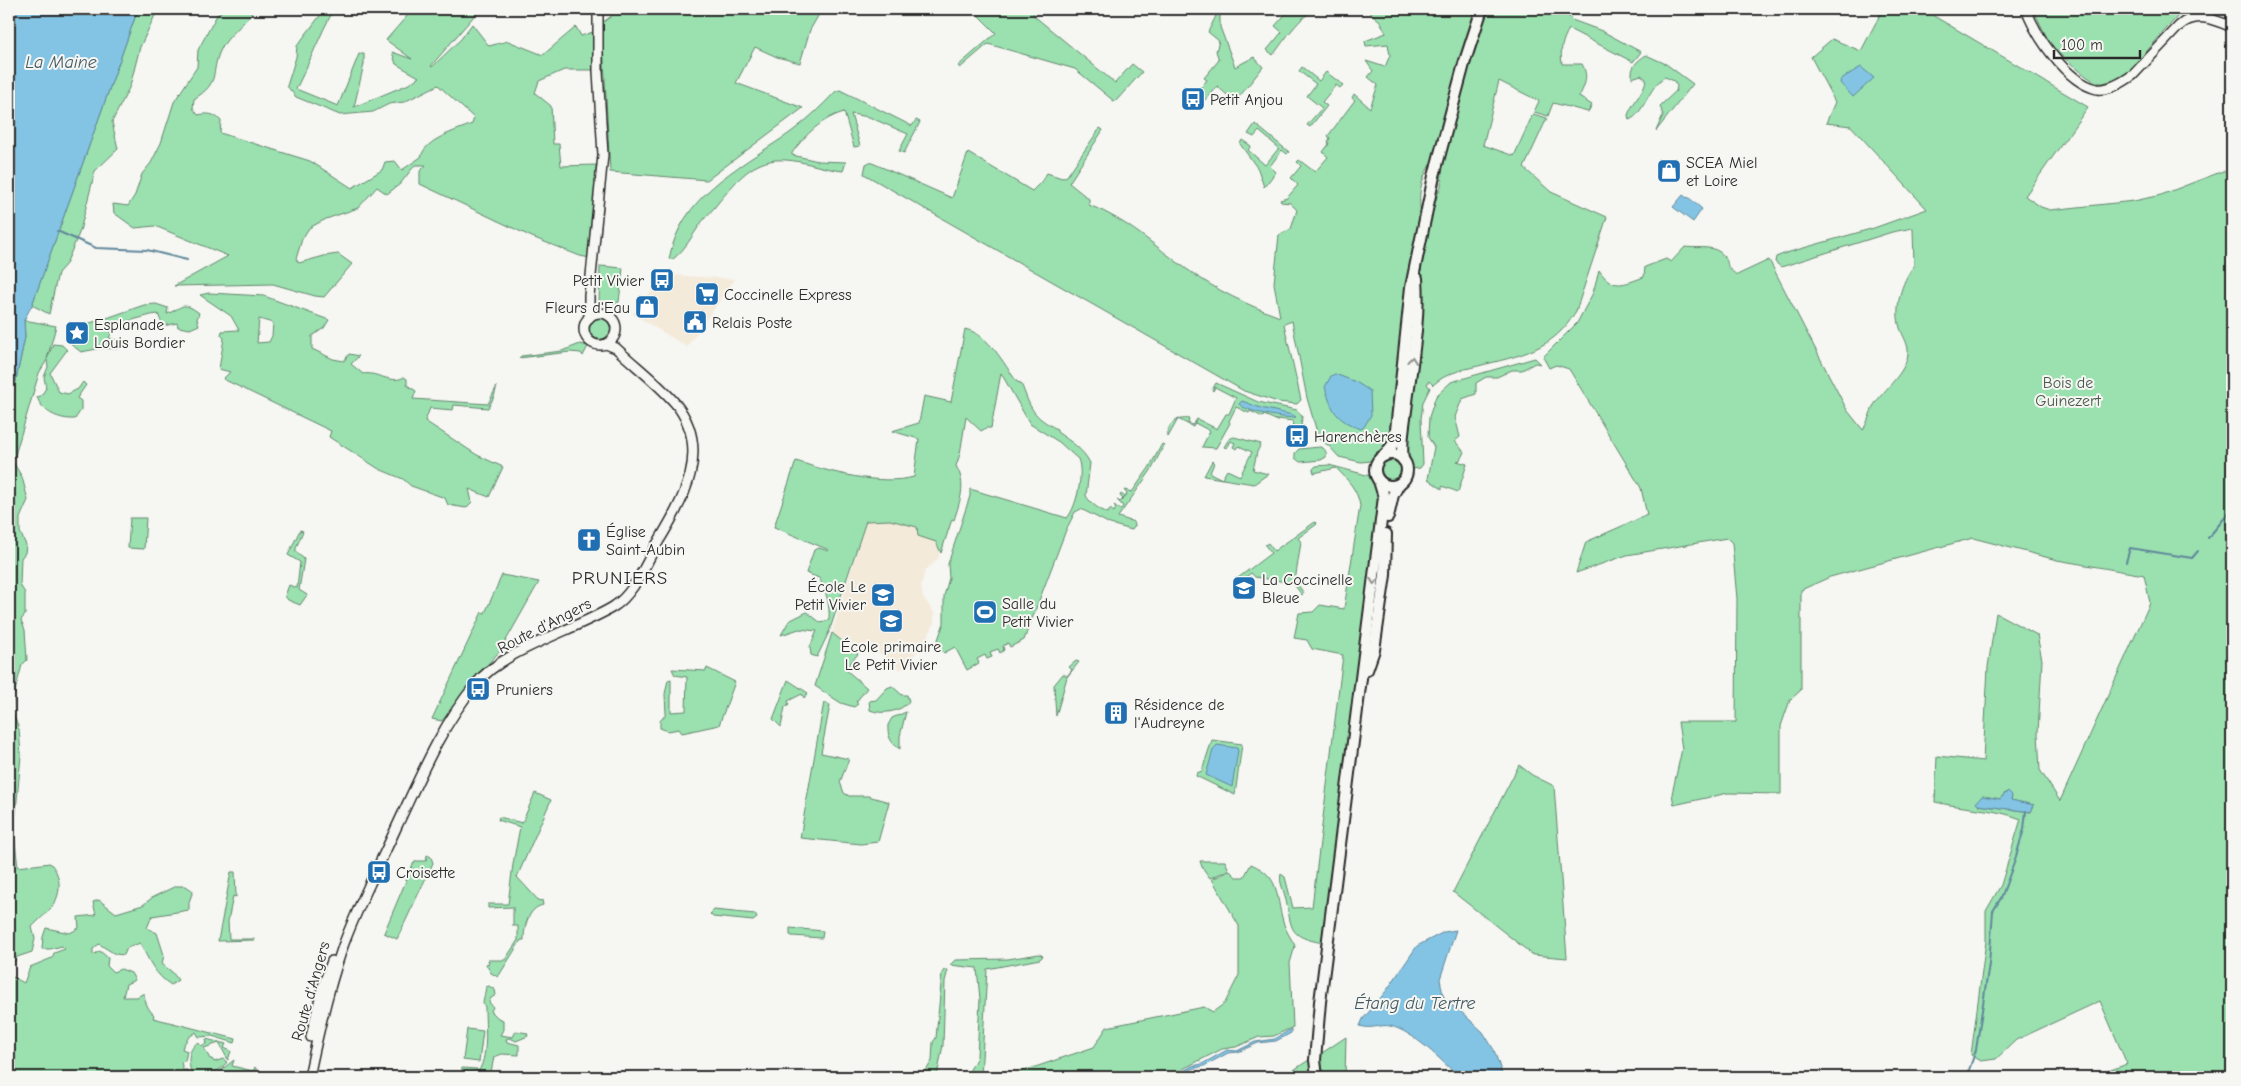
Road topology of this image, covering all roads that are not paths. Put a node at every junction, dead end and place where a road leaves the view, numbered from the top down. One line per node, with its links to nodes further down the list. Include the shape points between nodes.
1 (598, 9): 6 (street, via 603,155)
2 (1482, 9): 5 (main road, via 1434,176)
3 (2026, 9): 4 (street, via 2051,54 2083,83 2097,89 2106,89 2132,75 2187,20 2204,17)
4 (2232, 26)
5 (1417, 270): 10 (main road, via 1410,296 1394,443); 11 (main road, one-way to 5, via 1401,449 1417,318)
6 (591, 302): 7 (street); 8 (street)
7 (601, 313): 8 (street); 9 (street, via 614,319 616,329)
8 (589, 318): 9 (street, via 585,324 586,336 594,344)
9 (610, 340): 15 (street, Route d'Angers, via 669,396 688,425 694,451 684,496 632,587 619,603 490,670 475,684)
10 (1384, 456): 11 (main road, via 1394,455); 12 (main road, via 1375,469)
11 (1403, 460): 13 (main road, via 1406,474)
12 (1379, 481): 13 (main road, via 1388,486); 14 (main road, one-way to 14, via 1384,497)
13 (1398, 484): 14 (main road, via 1385,540 1385,576 1374,650)
14 (1360, 692): 18 (main road, via 1320,1002 1315,1060)
15 (445, 728): 16 (street, Route d'Angers, via 436,734 413,777 338,942 322,989); 17 (street, Route d'Angers, via 344,944 327,997)
16 (303, 1077)
17 (309, 1077)
18 (1317, 1077)

